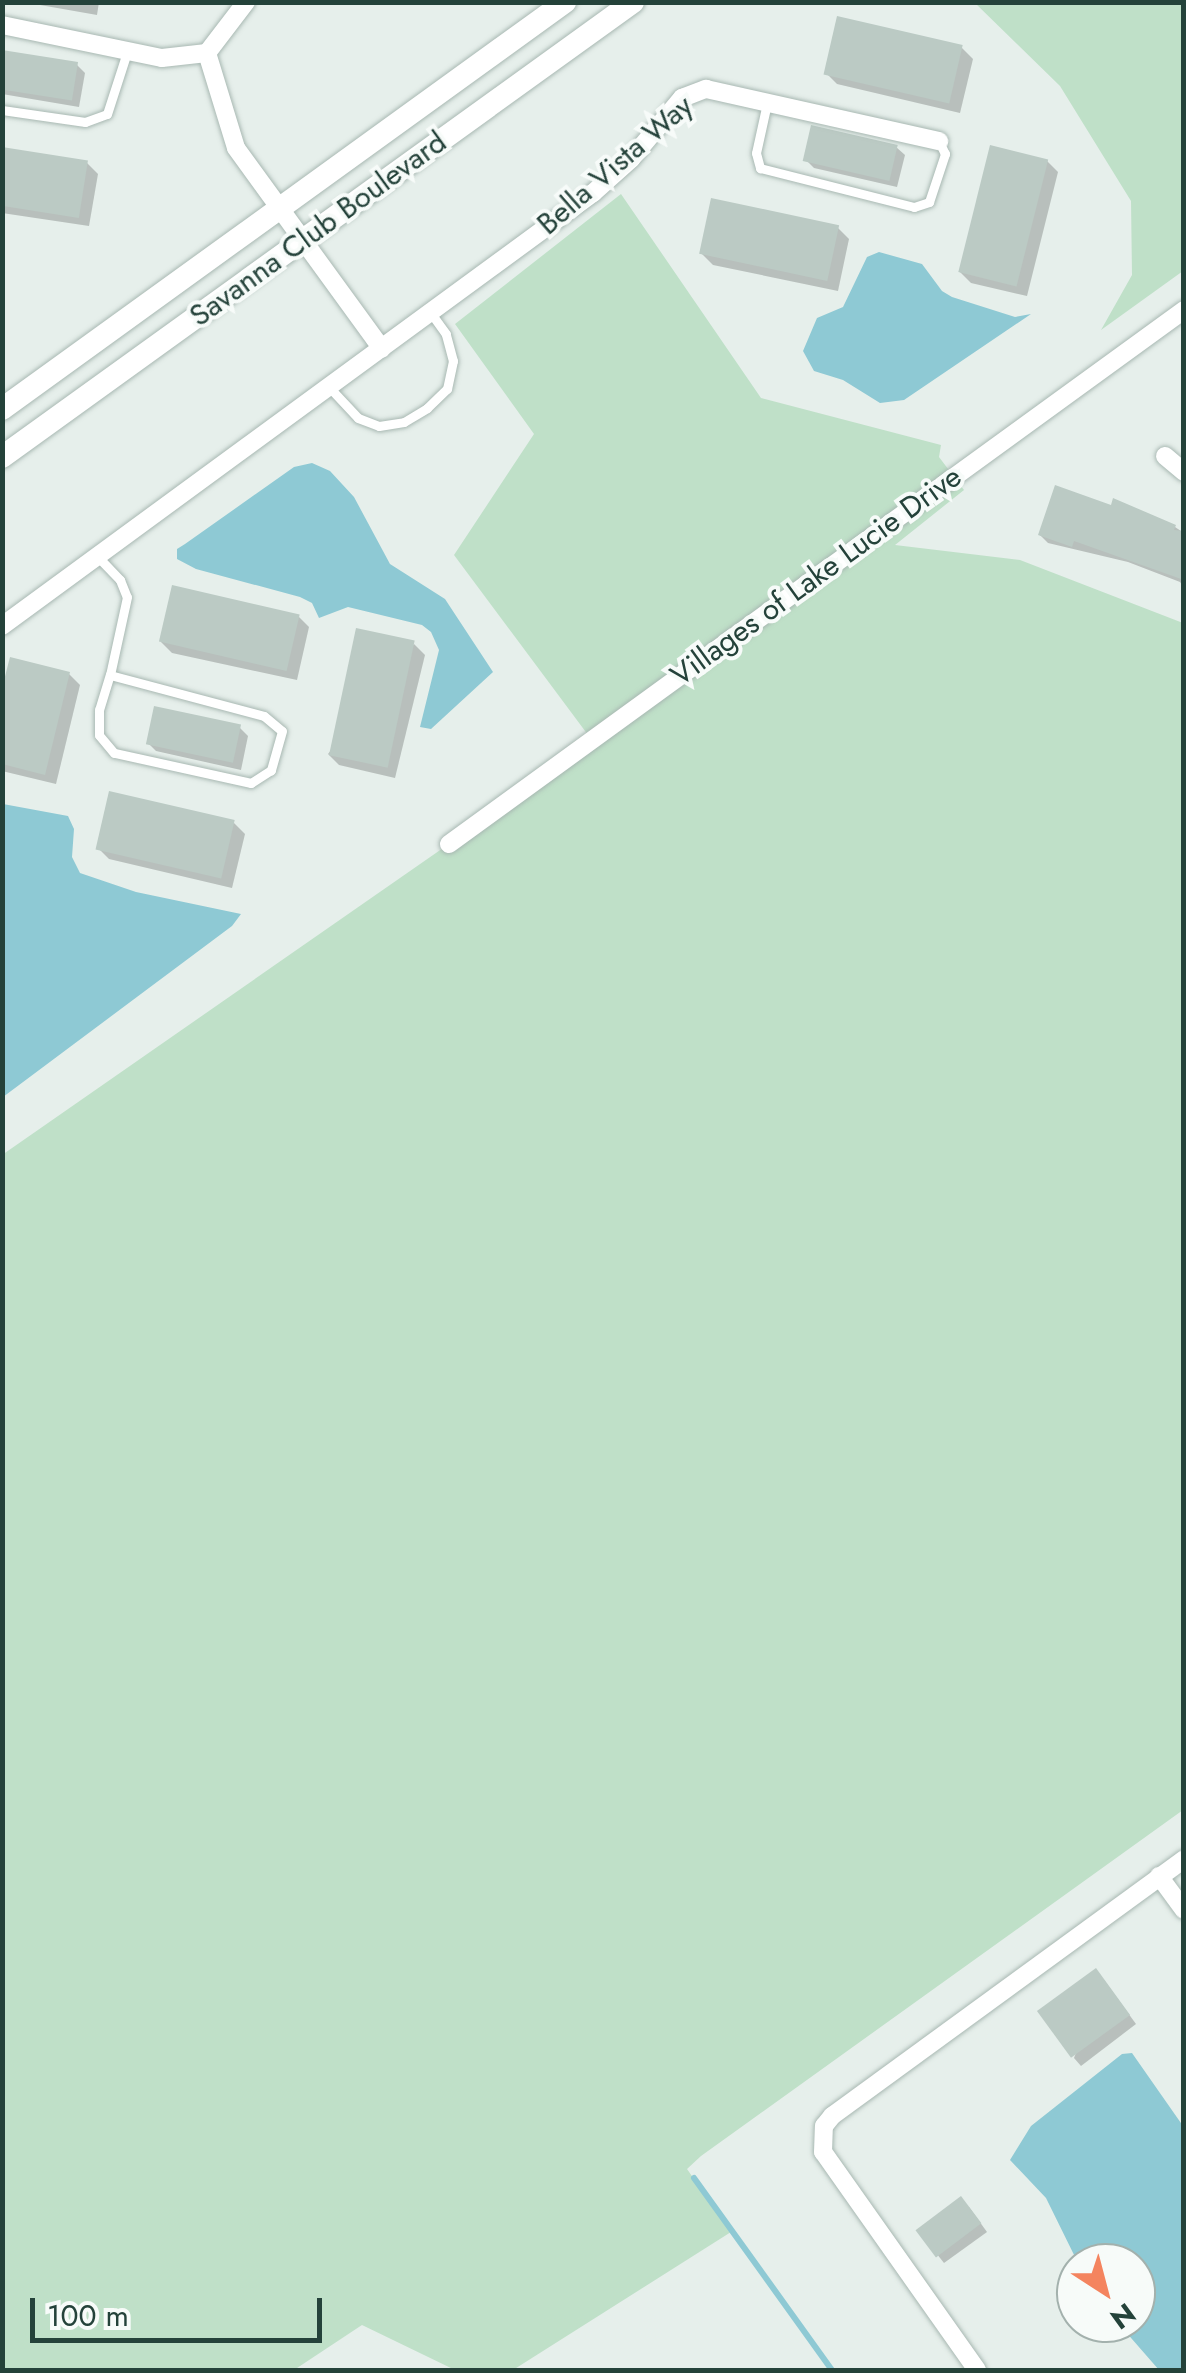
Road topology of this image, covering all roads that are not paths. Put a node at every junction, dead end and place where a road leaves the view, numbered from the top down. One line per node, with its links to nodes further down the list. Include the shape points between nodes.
1 (246, 2): 6 (street)
2 (565, 2): 10 (street, Savanna Club Boulevard)
3 (633, 2): 11 (street, Savanna Club Boulevard)
4 (2, 25): 5 (street)
5 (128, 50): 6 (street, via 162,58); 8 (lane, via 107,114 85,122)
6 (207, 53): 10 (street, via 236,148)
7 (768, 102): 9 (street, Bella Vista Way); 9 (lane, via 756,153 760,168 914,207 929,202 945,154); 13 (street, Bella Vista Way, via 706,89 682,98 592,193)
8 (2, 110)
9 (939, 140)
10 (280, 209): 11 (street); 16 (street, Savanna Club Boulevard)
11 (302, 240): 14 (street); 17 (street, Savanna Club Boulevard)
12 (1184, 310): 23 (street, Villages of Lake Lucie Drive)
13 (431, 312): 14 (street, Bella Vista Way); 15 (lane, via 453,362 447,388 427,408 404,422 379,426 358,418)
14 (382, 348): 15 (street, Bella Vista Way)
15 (329, 387): 20 (street, Bella Vista Way)
16 (2, 409)
17 (2, 456)
18 (1165, 456): 19 (street)
19 (1184, 472)
20 (98, 557): 21 (street, Bella Vista Way); 22 (lane, via 127,597)
21 (2, 626)
22 (110, 675): 22 (lane, via 99,734 114,753 250,784 270,770 282,731 264,716)
23 (448, 844)
24 (1184, 1860): 25 (street)
25 (1160, 1876): 26 (street); 27 (street, via 832,2116 820,2140 834,2170)
26 (1184, 1910)
27 (977, 2370)

